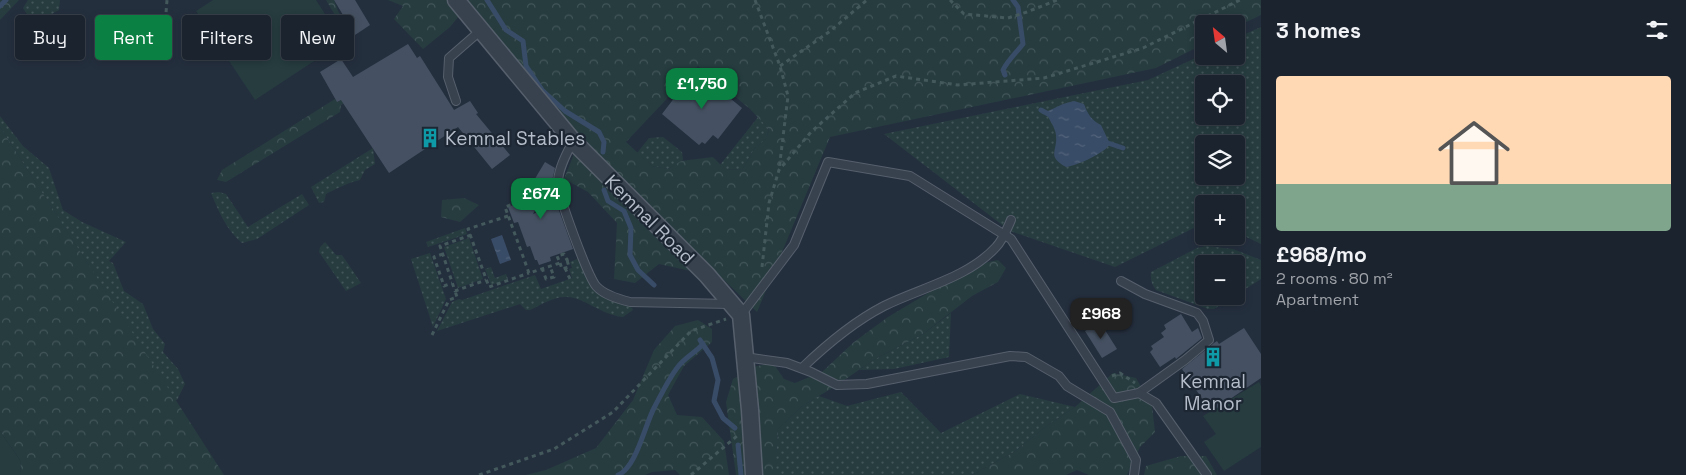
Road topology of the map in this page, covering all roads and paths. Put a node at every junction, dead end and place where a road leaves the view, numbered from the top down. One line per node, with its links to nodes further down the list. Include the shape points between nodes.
1 (167, 0): 8 (path)
2 (456, 0): 9 (street, Kemnal Road)
3 (755, 0): 10 (path)
4 (868, 0): 10 (path, via 830,32)
5 (950, 0): 6 (path, via 964,14 1009,17)
6 (1057, 0)
7 (1240, 0): 13 (path, via 1143,48 1044,78 958,85 896,76 855,94 811,132)
8 (166, 15)
9 (480, 31): 11 (lane, via 449,58 448,77); 12 (street, Kemnal Road)
10 (780, 66): 13 (path, via 788,96)
11 (456, 101)
12 (573, 141): 14 (lane, via 564,160); 33 (street, Kemnal Road, via 707,275)
13 (779, 170): 26 (path, via 769,203)
14 (558, 188): 15 (path, via 505,207); 20 (lane)
15 (508, 216): 18 (path, via 468,229); 27 (path)
16 (1011, 220): 17 (lane)
17 (1004, 234): 33 (lane, via 910,176 828,162 794,245); 36 (lane, via 996,247 963,271 859,320 838,334); 38 (lane, via 1011,239 1114,398)
18 (471, 235): 19 (path, via 440,246); 29 (path)
19 (443, 254): 31 (path); 31 (path, via 434,257 444,286)
20 (581, 255): 21 (path); 33 (lane, via 596,286 619,300)
21 (567, 260): 22 (path, via 564,254 557,256); 25 (path, via 569,267)
22 (560, 263): 23 (path); 25 (path, via 562,269)
23 (550, 266): 24 (path); 24 (path, via 554,277 546,279)
24 (542, 268): 27 (path)
25 (566, 268): 28 (path)
26 (762, 272)
27 (529, 273): 29 (path, via 489,287)
28 (570, 279)
29 (486, 280): 32 (path)
30 (1121, 281): 38 (lane, via 1145,294 1197,313 1210,340)
31 (452, 283): 32 (path)
32 (455, 291): 34 (path, via 458,297 449,300)
33 (736, 309): 35 (street); 40 (path, via 725,319 691,330 613,412 554,449)
34 (432, 335)
35 (745, 357): 36 (lane); 39 (street)
36 (802, 368): 43 (lane, via 837,385 868,384 1010,356 1026,357 1110,412 1136,460)
37 (1111, 377): 38 (path, via 1123,374)
38 (1141, 391): 44 (lane, via 1156,404)
39 (751, 424): 41 (path); 42 (street)
40 (478, 475)
41 (691, 475)
42 (754, 475)
43 (1134, 475)
44 (1207, 475)

